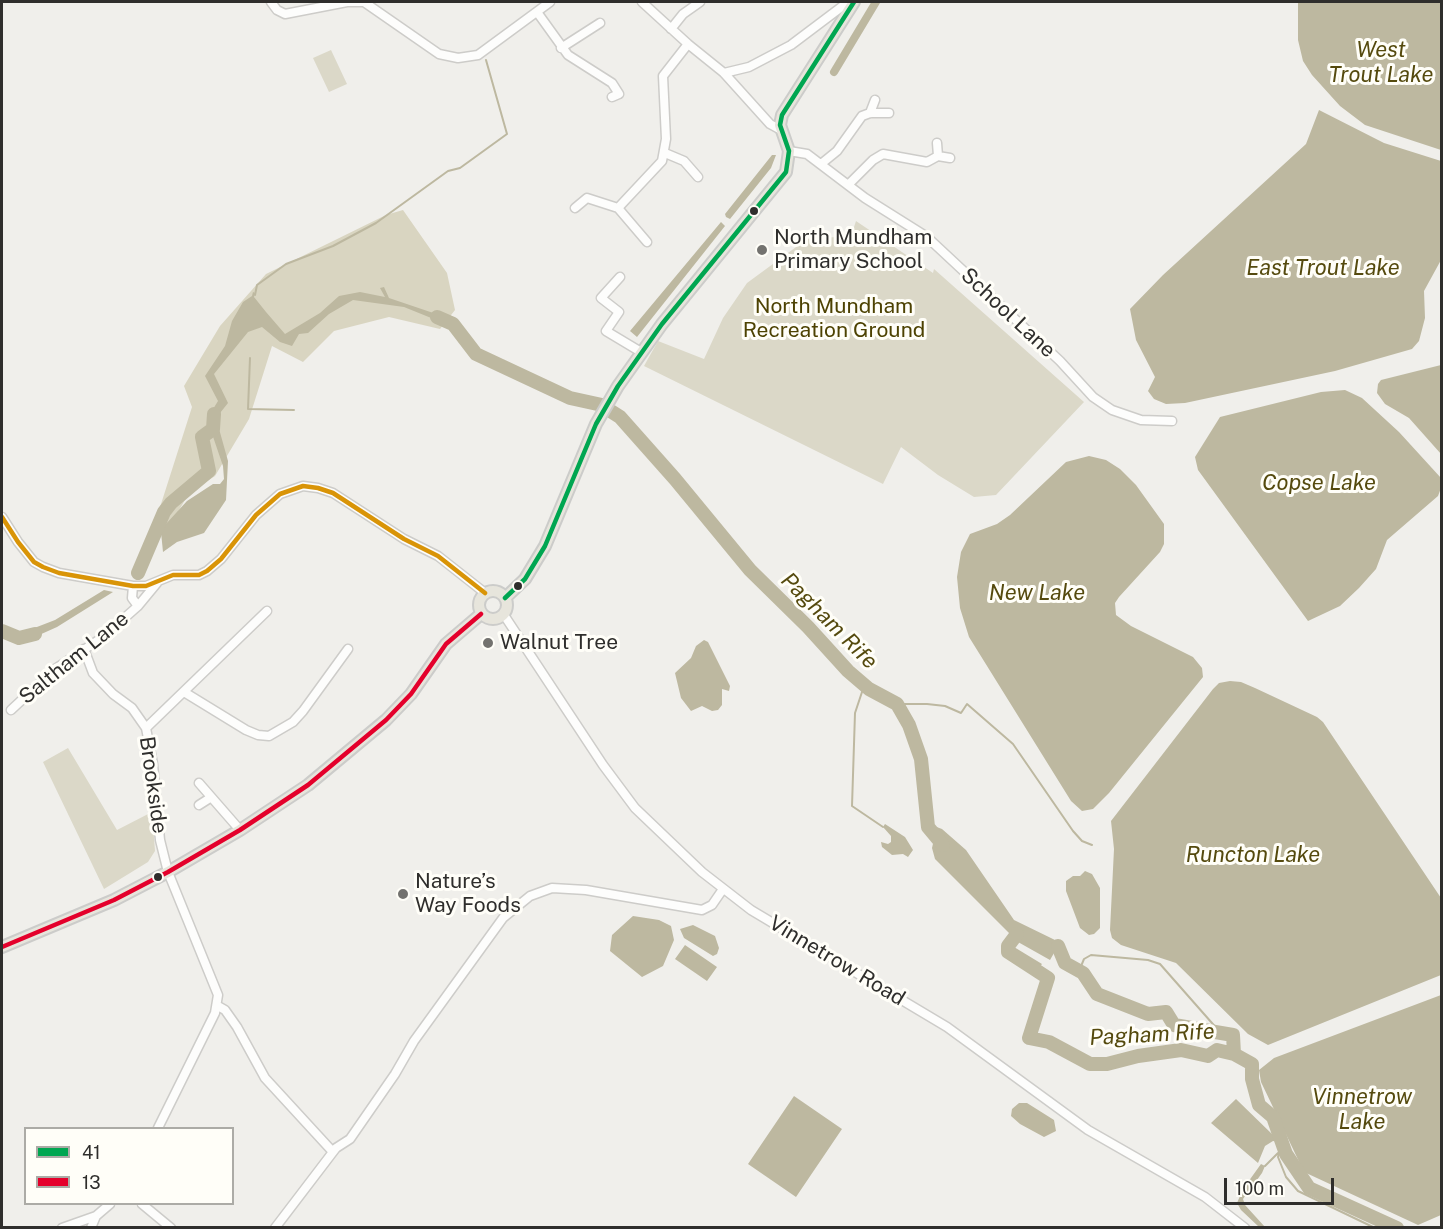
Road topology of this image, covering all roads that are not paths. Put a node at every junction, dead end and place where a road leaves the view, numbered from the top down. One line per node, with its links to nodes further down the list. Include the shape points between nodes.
1 (271, 2): 8 (street, via 285,14 364,2 439,54 458,58 478,55)
2 (550, 2): 8 (street)
3 (642, 2): 11 (street)
4 (684, 2): 9 (street)
5 (700, 2): 9 (street)
6 (848, 2): 14 (street, via 790,45 749,67)
7 (854, 2): 19 (main road, via 784,110)
8 (537, 12): 13 (street)
9 (683, 14): 11 (street)
10 (600, 23): 13 (street)
11 (670, 29): 12 (street)
12 (688, 44): 14 (street); 22 (street, via 663,76)
13 (561, 48): 15 (street, via 612,83 619,94)
14 (724, 73): 19 (street, via 770,124)
15 (612, 97)
16 (875, 99): 18 (street)
17 (889, 112): 18 (street)
18 (870, 113): 25 (street, via 857,121 849,137)
19 (781, 130): 21 (main road)
20 (937, 143): 23 (street)
21 (789, 151): 25 (street, School Lane, via 807,154); 32 (main road, via 786,172)
22 (665, 153): 26 (street, via 684,161); 29 (street, via 657,170)
23 (938, 156): 24 (street); 27 (street, via 919,162 883,154)
24 (950, 158)
25 (821, 165): 27 (street, School Lane)
26 (698, 177)
27 (848, 185): 33 (street, School Lane, via 927,237 1060,361 1093,397 1112,410 1141,420)
28 (575, 208): 29 (street, via 587,198)
29 (618, 208): 30 (street)
30 (647, 242)
31 (620, 277): 32 (street, via 601,298 619,312 606,331)
32 (641, 352): 38 (main road, via 596,424 538,558)
33 (1172, 421)
34 (2, 517): 36 (street, via 34,562 43,567)
35 (159, 580): 36 (street, via 146,586); 37 (street, via 207,571 267,504 280,494 303,486 333,493 453,566); 39 (street, Saltham Lane)
36 (132, 586): 39 (street, Saltham Lane, via 132,598)
37 (485, 593): 38 (main road, via 494,591); 41 (main road, via 479,600)
38 (506, 598): 42 (main road)
39 (138, 606): 43 (street, Saltham Lane)
40 (267, 611): 45 (street)
41 (481, 614): 42 (main road, via 494,620); 51 (main road, via 446,644 411,694 386,720 308,785)
42 (504, 615): 53 (street, Vinnetrow Road, via 635,808)
43 (84, 649): 46 (street, Saltham Lane, via 55,669); 47 (street, Brookside, via 93,673 132,708)
44 (348, 649): 45 (street, via 337,656 303,711 269,736 246,730)
45 (184, 692): 47 (street)
46 (11, 710)
47 (146, 728): 52 (street, Brookside, via 160,840)
48 (199, 783): 49 (street)
49 (210, 798): 50 (street); 51 (street)
50 (199, 805)
51 (240, 830): 52 (main road)
52 (168, 872): 54 (main road, via 114,900); 55 (street, Brookside, via 211,972)
53 (723, 889): 57 (street, via 712,905 702,910 586,890 552,888 530,896 503,918 414,1041 368,1115 350,1139); 65 (street, Vinnetrow Road, via 947,1027 1072,1119 1205,1197)
54 (2, 947)
55 (218, 1006): 56 (street); 57 (street, via 237,1027 265,1078)
56 (158, 1127)
57 (333, 1152): 64 (street)
58 (108, 1205): 60 (street)
59 (144, 1205): 63 (street)
60 (96, 1216): 61 (street); 62 (street)
61 (62, 1227)
62 (91, 1227)
63 (171, 1227)
64 (275, 1227)
65 (1245, 1227)

